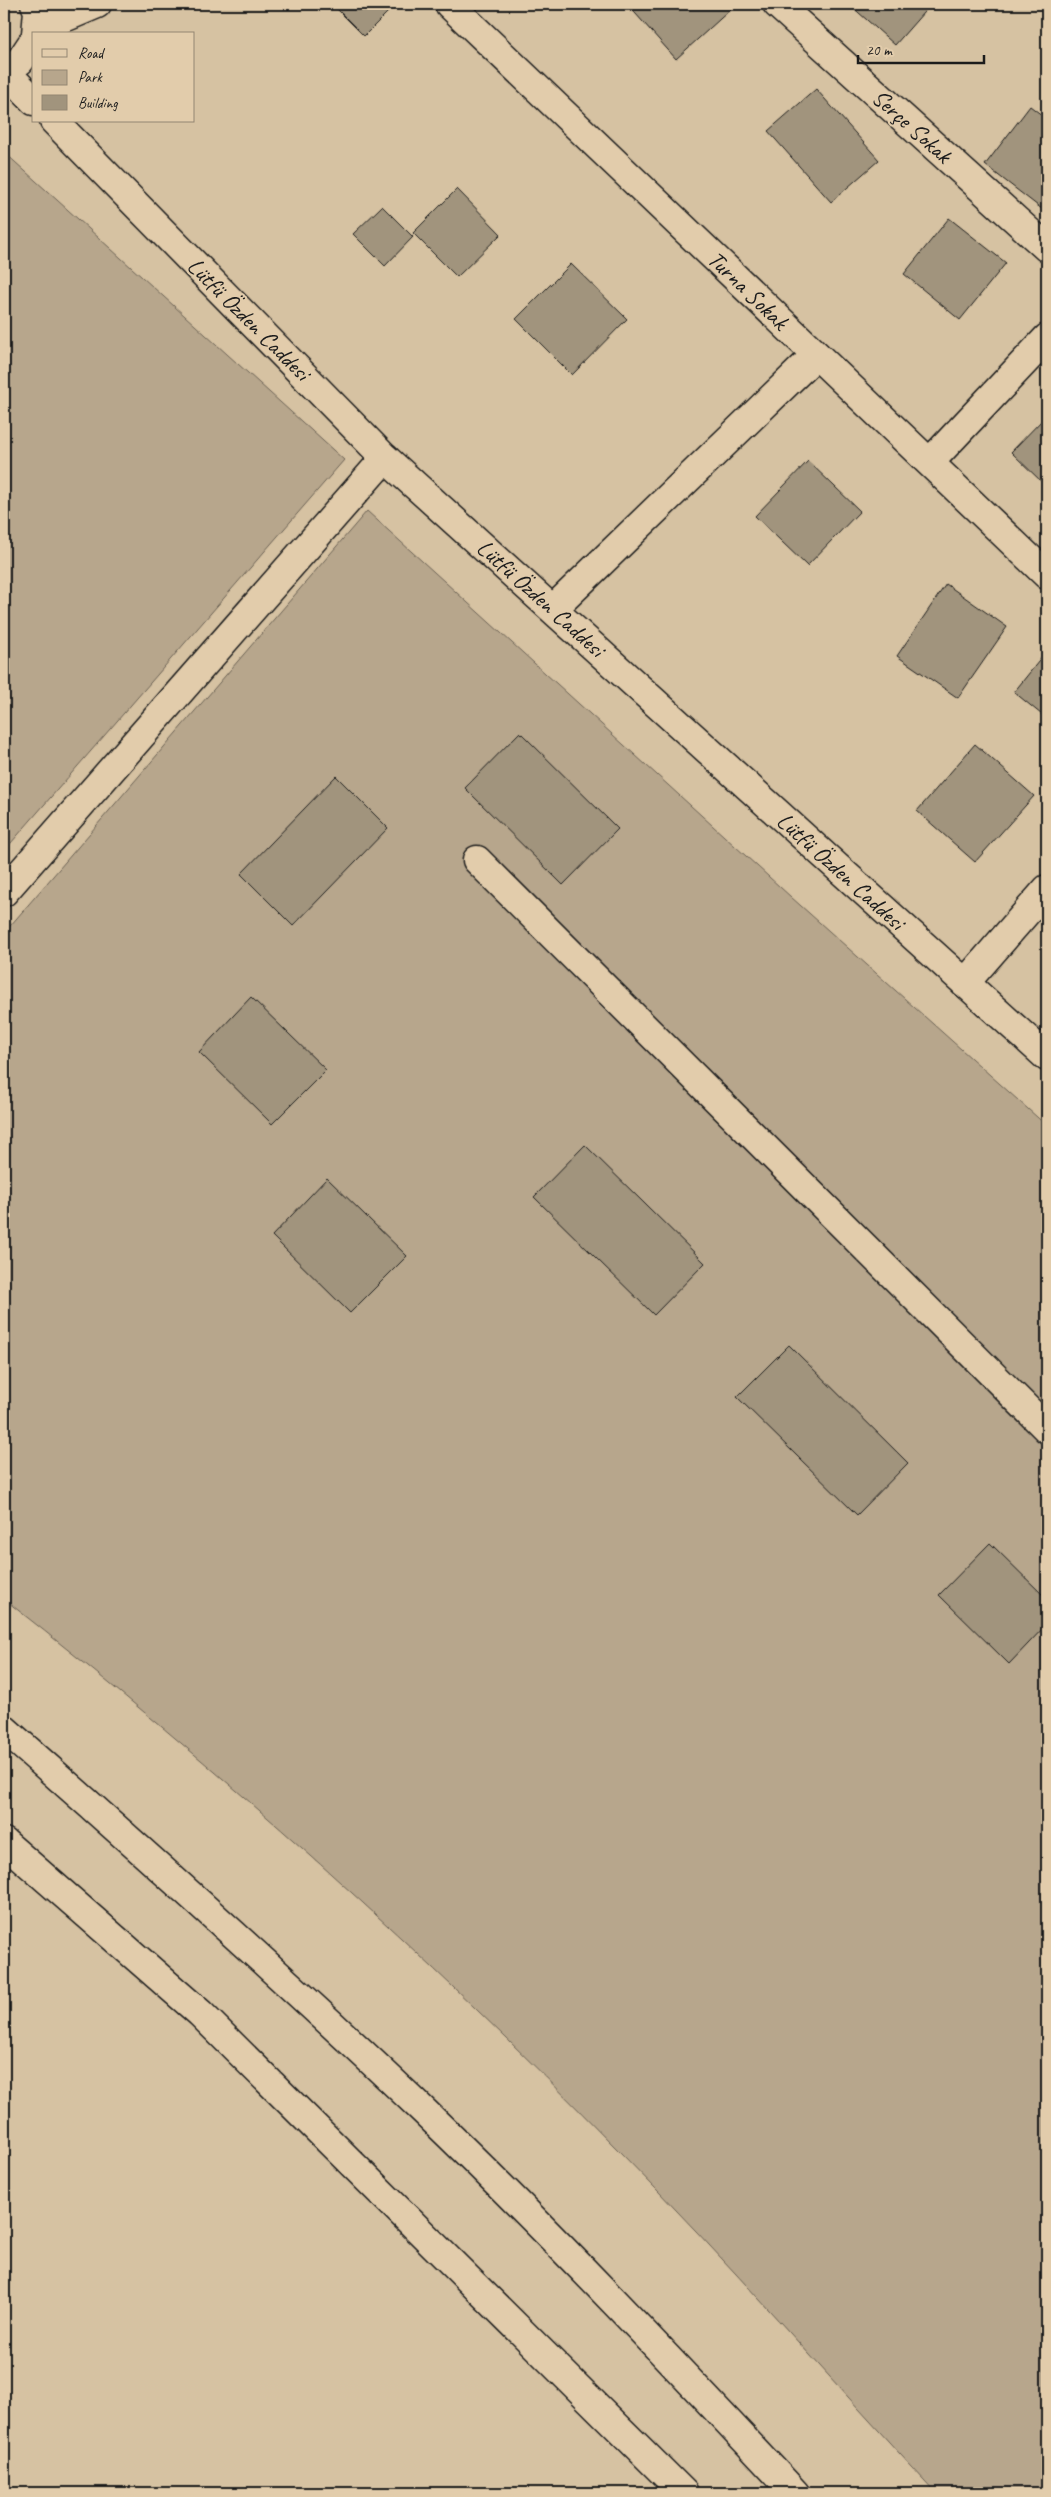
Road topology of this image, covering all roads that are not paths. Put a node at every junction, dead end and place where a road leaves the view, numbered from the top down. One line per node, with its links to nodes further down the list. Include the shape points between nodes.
1 (97, 4): 4 (street)
2 (449, 4): 11 (street, Turna Sokak)
3 (777, 4): 9 (street, Serçe Sokak)
4 (36, 27)
5 (32, 36): 6 (street, via 20,61)
6 (4, 70): 7 (street)
7 (32, 99)
8 (55, 122): 12 (street, Lütfü Özden Caddesi)
9 (1047, 248)
10 (1047, 338): 13 (street)
11 (816, 355): 13 (street, Turna Sokak); 15 (street)
12 (385, 458): 15 (street, Lütfü Özden Caddesi); 18 (street)
13 (930, 462): 14 (street, Turna Sokak)
14 (1047, 575)
15 (553, 609): 19 (street, Lütfü Özden Caddesi)
16 (477, 860): 21 (street)
17 (1047, 889): 19 (street)
18 (4, 892)
19 (965, 983): 20 (street, Lütfü Özden Caddesi)
20 (1047, 1057)
21 (1047, 1429)
22 (4, 1729): 25 (street, via 259,1955 426,2114 559,2245)
23 (4, 1842): 24 (street, via 200,2013)
24 (684, 2493)
25 (795, 2493)

